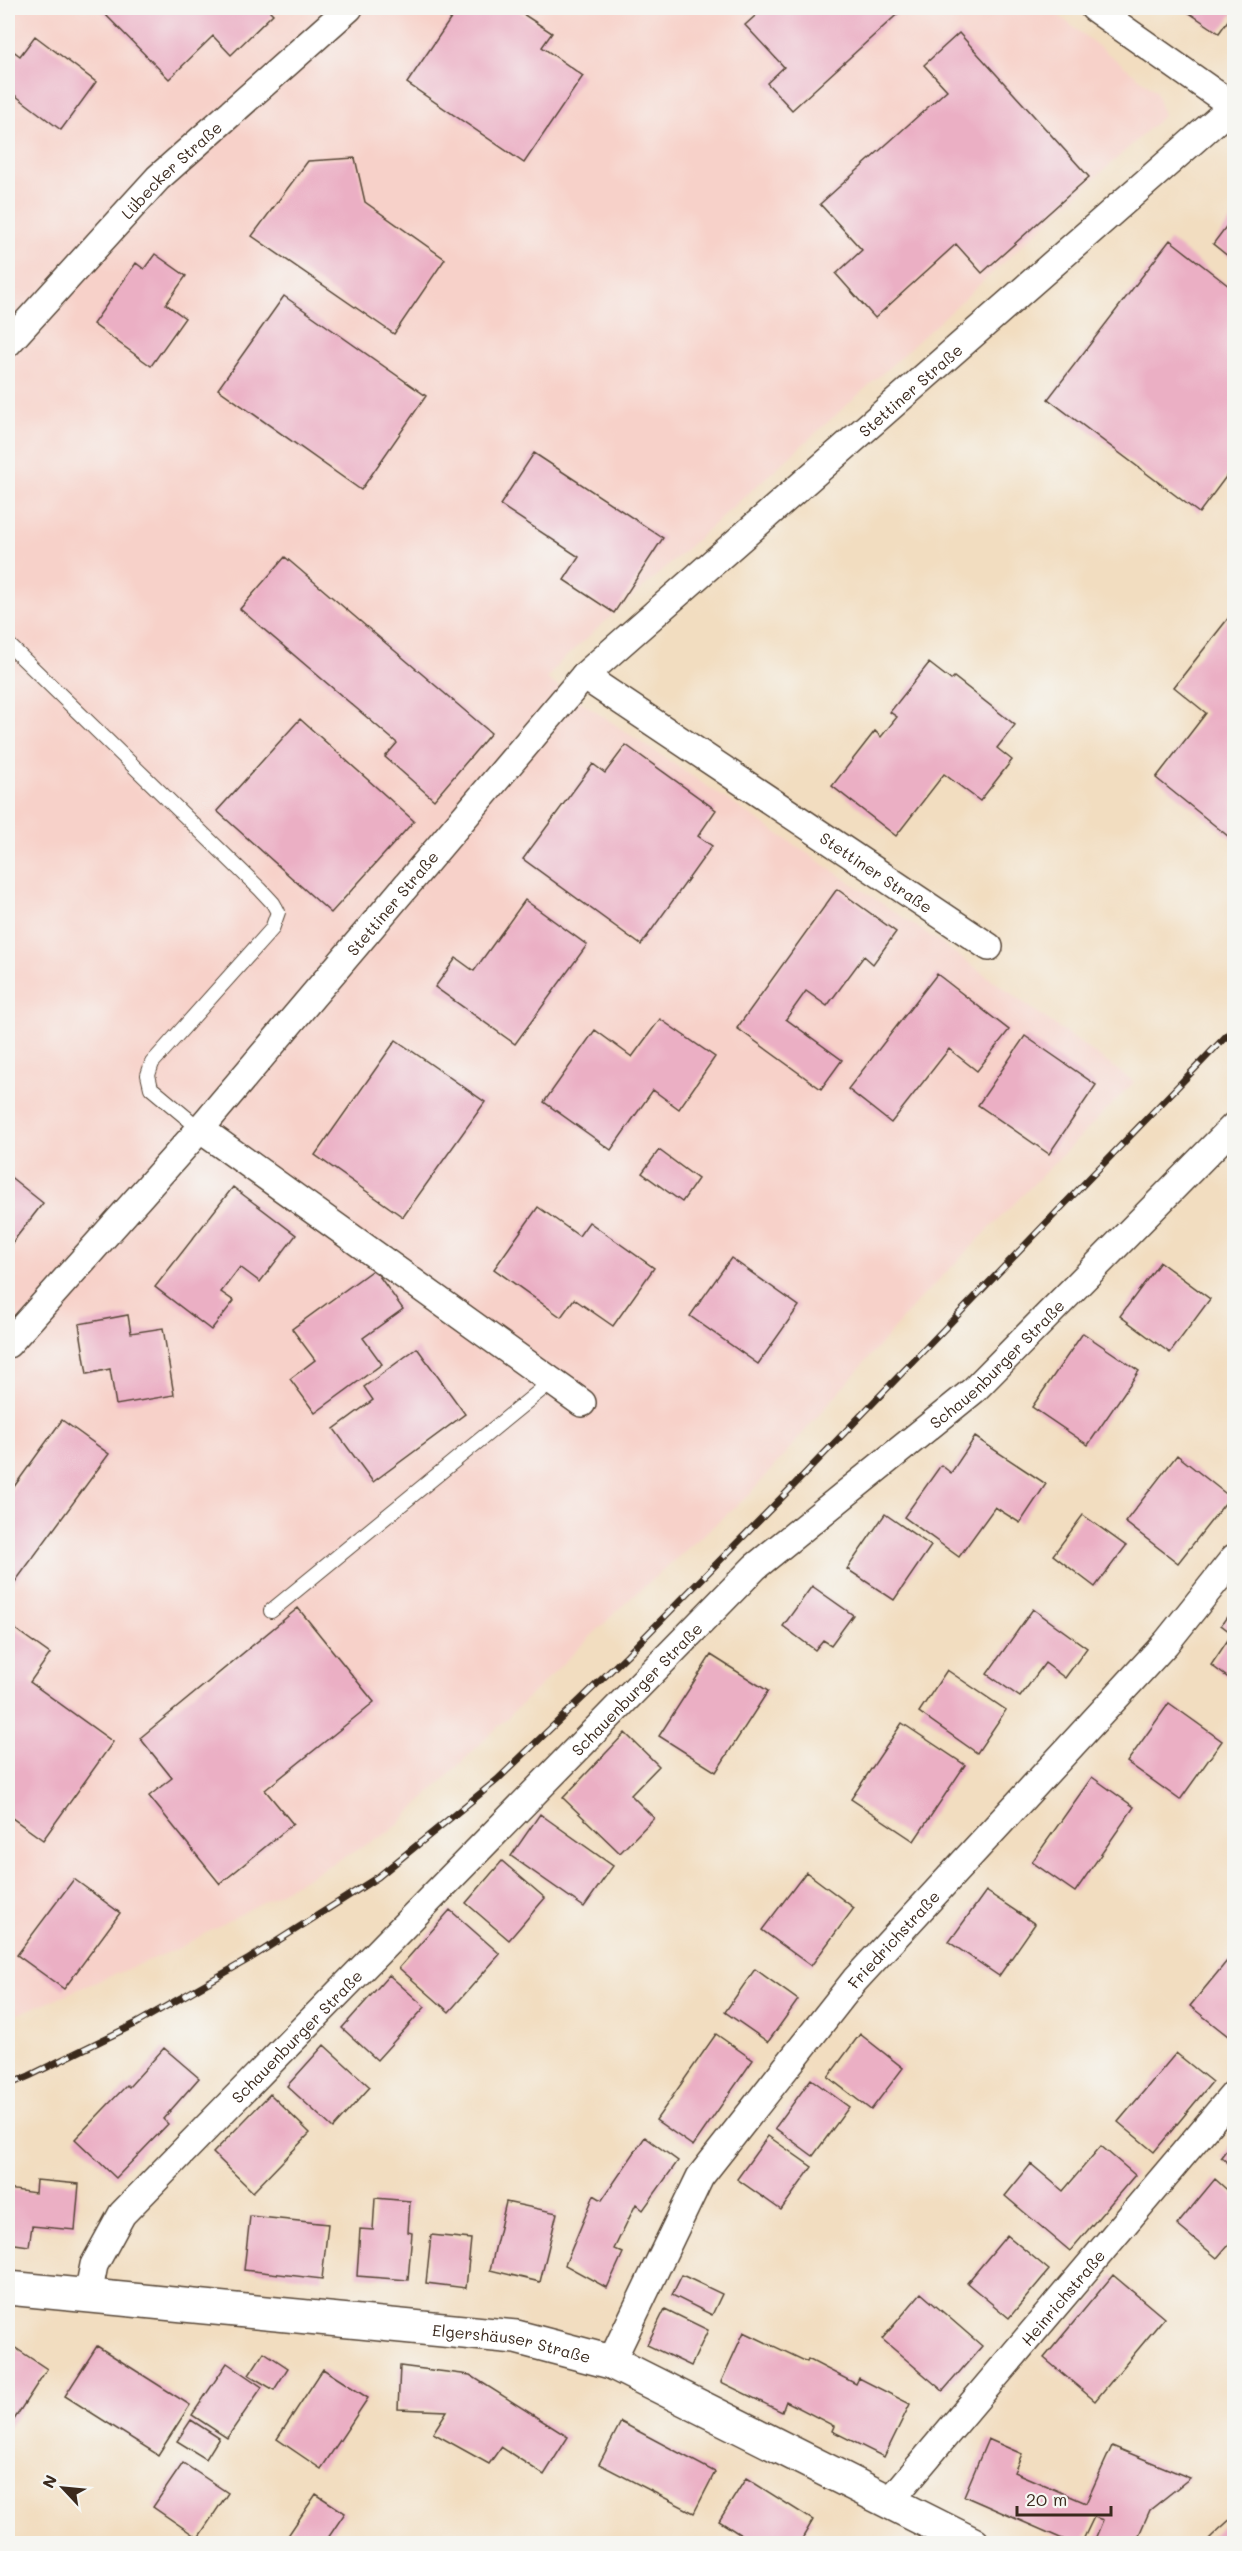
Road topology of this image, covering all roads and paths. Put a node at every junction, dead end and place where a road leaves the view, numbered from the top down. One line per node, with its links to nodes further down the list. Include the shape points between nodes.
1 (349, 8): 4 (street, Lübecker Straße, via 158,178)
2 (1094, 8): 3 (street)
3 (1234, 105): 6 (street, Stettiner Straße)
4 (8, 343)
5 (8, 644): 8 (lane, via 260,889 278,912 272,928 152,1063 148,1075 151,1088)
6 (584, 676): 7 (street, Stettiner Straße); 8 (street, Stettiner Straße)
7 (989, 947)
8 (200, 1129): 10 (street, Stettiner Straße); 11 (street)
9 (1231, 1136): 17 (street, Schauenburger Straße, via 974,1390 755,1567 122,2214 94,2265)
10 (8, 1341)
11 (552, 1381): 12 (street); 14 (lane)
12 (582, 1402)
13 (1234, 1558): 18 (street, Friedrichstraße, via 1166,1642 855,1980 700,2176)
14 (271, 1611)
15 (1234, 2094): 19 (street, Heinrichstraße)
16 (8, 2288): 17 (street, Elgershäuser Straße)
17 (88, 2295): 18 (street, Elgershäuser Straße, via 516,2337)
18 (611, 2362): 19 (street, Elgershäuser Straße)
19 (890, 2501): 20 (street, Elgershäuser Straße)
20 (973, 2544)

